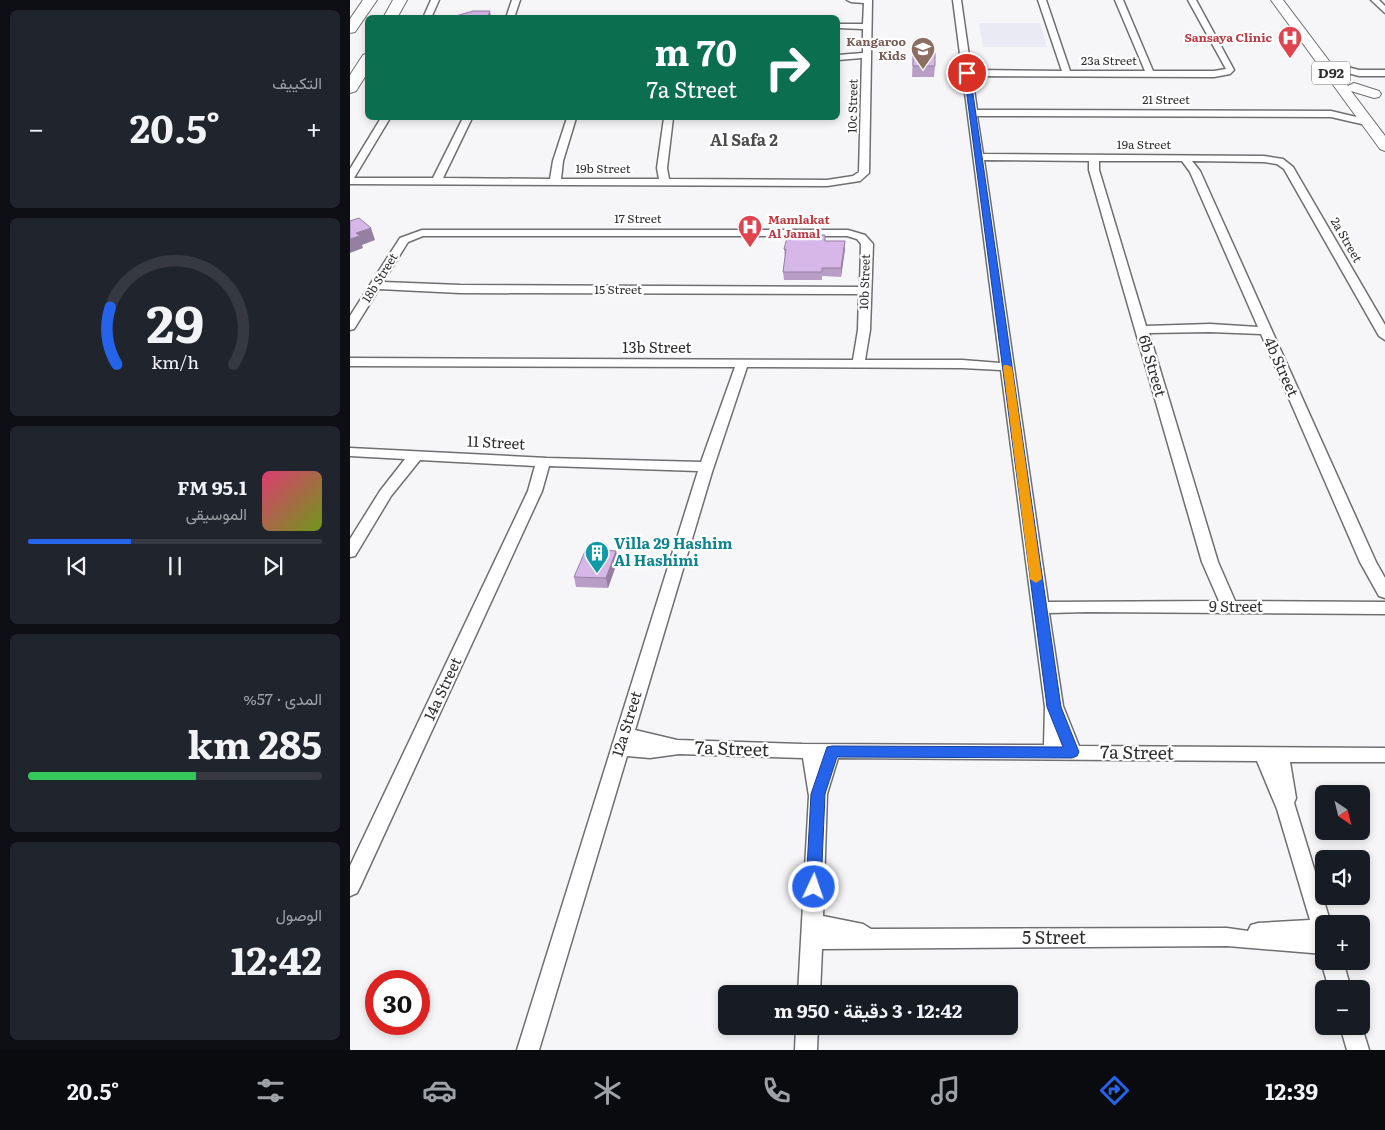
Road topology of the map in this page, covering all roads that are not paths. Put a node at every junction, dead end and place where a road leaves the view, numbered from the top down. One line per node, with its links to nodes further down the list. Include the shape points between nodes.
1 (358, 0): 17 (highway)
2 (370, 0): 17 (highway)
3 (435, 0): 15 (street)
4 (516, 0): 16 (street)
5 (851, 0): 6 (street)
6 (868, 0): 19 (street, 10c Street)
7 (957, 0): 24 (street)
8 (1042, 0): 25 (street)
9 (1119, 0): 28 (street)
10 (1192, 0): 28 (street, 23a Street, via 1230,70)
11 (1277, 0): 32 (main road, D92)
12 (1288, 0): 29 (main road, D92)
13 (1375, 0): 14 (street)
14 (1385, 10)
15 (428, 15)
16 (511, 15)
17 (358, 16): 20 (highway)
18 (841, 26): 19 (street)
19 (867, 26): 22 (street, 10c Street)
20 (350, 29)
21 (840, 57): 22 (street)
22 (867, 57): 48 (street, 10c Street, via 864,173)
23 (365, 63): 30 (highway)
24 (967, 72): 25 (street, 23a Street); 33 (street)
25 (1064, 73): 28 (street, 23a Street)
26 (1370, 73): 27 (street); 29 (street); 29 (street, via 1354,72)
27 (1385, 73)
28 (1153, 74)
29 (1347, 78): 31 (main road); 40 (main road, D92)
30 (350, 88)
31 (1374, 94)
32 (1355, 106): 34 (street, 21 Street); 39 (main road, D92)
33 (972, 111): 34 (street, 21 Street); 42 (street)
34 (1331, 114): 39 (street, 21 Street)
35 (384, 120): 47 (street)
36 (466, 120): 50 (street)
37 (570, 120): 51 (street)
38 (668, 120): 46 (street)
39 (1366, 122): 41 (main road, D92)
40 (1385, 128)
41 (1385, 146)
42 (978, 155): 44 (street, 19a Street); 64 (street)
43 (1184, 158): 44 (street, 19a Street); 45 (street, 4b Street)
44 (1091, 161): 59 (street, 6b Street)
45 (1195, 165): 60 (street, 4b Street); 61 (street, 2a Street, via 1264,159 1280,161 1288,167)
46 (662, 168): 52 (street); 53 (street)
47 (350, 177)
48 (856, 179): 53 (street, 19b Street, via 827,183)
49 (350, 181): 50 (street, 19b Street)
50 (437, 181): 51 (street, 19b Street)
51 (550, 182): 52 (street, 19b Street)
52 (651, 182): 53 (street, 19b Street)
53 (664, 182)
54 (415, 234): 55 (street, 17 Street, via 848,233); 56 (street, 18b Street, via 404,240)
55 (861, 237): 57 (street, 10b Street, via 867,244)
56 (374, 287): 57 (street, 15 Street); 58 (street, 18b Street)
57 (865, 289): 65 (street, 10b Street)
58 (350, 326)
59 (1140, 327): 60 (street); 74 (street, 6b Street)
60 (1264, 328): 71 (street, 4b Street)
61 (1385, 336)
62 (350, 362): 63 (street, 13b Street)
63 (736, 364): 65 (street, 13b Street); 69 (street, 12a Street, via 729,399)
64 (1007, 364): 65 (street, 13b Street); 73 (street)
65 (864, 365)
66 (350, 452): 67 (street, 11 Street)
67 (411, 455): 68 (street, 11 Street); 70 (street)
68 (549, 462): 69 (street, 11 Street); 85 (street, 14a Street)
69 (706, 469): 77 (street, 12a Street)
70 (350, 552)
71 (1368, 562): 72 (street, 4b Street); 75 (street, 4b Street)
72 (1385, 592)
73 (1040, 603): 74 (street, 9 Street); 76 (street)
74 (1223, 607): 75 (street, 9 Street)
75 (1383, 608)
76 (1054, 707): 80 (street); 81 (street)
77 (622, 742): 78 (street, 7a Street, via 650,752 679,747); 92 (street, 12a Street)
78 (812, 751): 79 (street, 7a Street); 84 (street)
79 (832, 751): 80 (street, 7a Street); 84 (street)
80 (1053, 752): 81 (street, 7a Street)
81 (1072, 752): 82 (street, 7a Street)
82 (1271, 754): 83 (street, 7a Street); 86 (street)
83 (1385, 755)
84 (818, 794): 87 (street)
85 (350, 887)
86 (1317, 915)
87 (812, 932): 88 (street, 5 Street, via 881,938 1248,940); 89 (street)
88 (1315, 936)
89 (809, 985)
90 (807, 1035): 93 (street)
91 (1354, 1035): 94 (street)
92 (528, 1050)
93 (806, 1050)
94 (1358, 1050)

